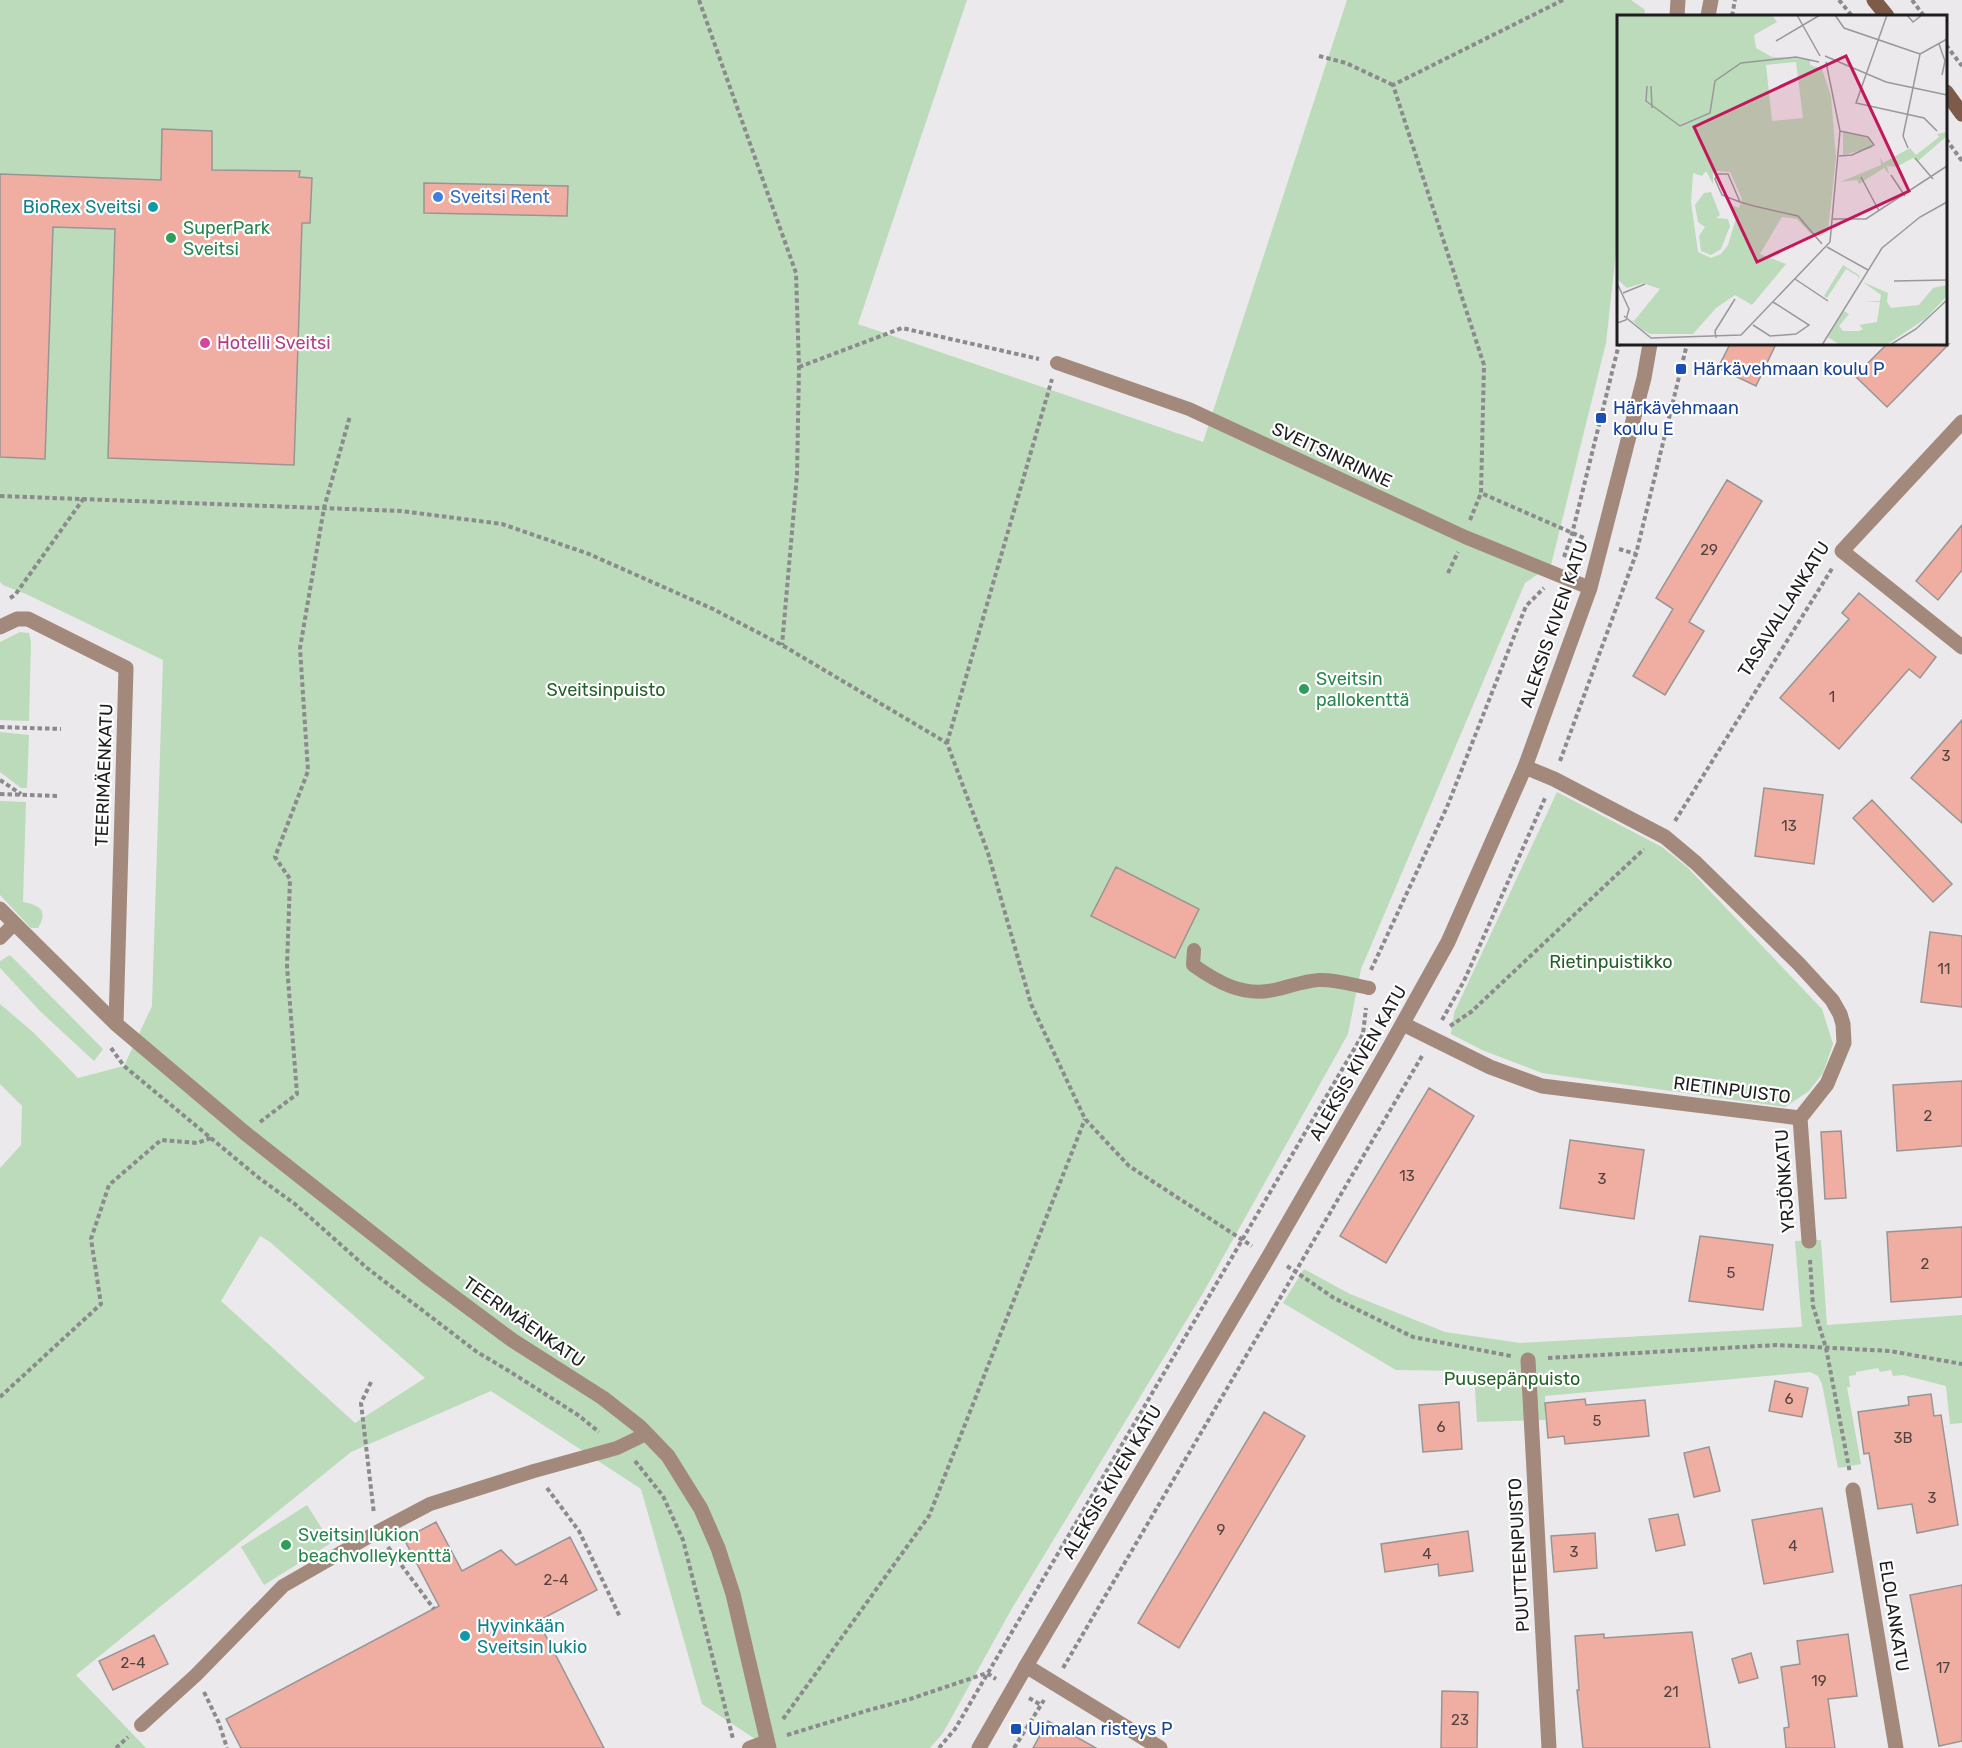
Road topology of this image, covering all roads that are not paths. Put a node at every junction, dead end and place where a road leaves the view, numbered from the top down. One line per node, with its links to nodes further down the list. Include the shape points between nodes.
1 (1678, 0): 4 (street)
2 (1711, 0): 5 (street)
3 (1874, 0): 6 (main road)
4 (1677, 15)
5 (1708, 15)
6 (1886, 15)
7 (1947, 93): 8 (main road)
8 (1962, 114)
9 (1650, 345): 12 (street, ALEKSIS KIVEN KATU)
10 (1057, 363): 12 (lane, SVEITSINRINNE, via 1189,409 1464,537)
11 (1962, 422): 14 (street, TASAVALLANKATU, via 1842,551)
12 (1590, 588): 15 (street, ALEKSIS KIVEN KATU)
13 (0, 627): 21 (street, TEERIMÄENKATU, via 17,619 28,619 126,668)
14 (1962, 647)
15 (1525, 768): 22 (street, ALEKSIS KIVEN KATU, via 1448,942); 23 (street, RIETINPUISTO, via 1665,837 1696,863 1832,1000 1843,1024 1844,1043 1827,1084)
16 (0, 909): 17 (street, TEERIMÄENKATU)
17 (14, 924): 18 (lane); 21 (street, TEERIMÄENKATU)
18 (0, 938)
19 (1194, 950): 20 (lane, via 1192,965 1241,991 1271,991 1321,980)
20 (1369, 988)
21 (116, 1024): 26 (street, TEERIMÄENKATU, via 245,1133 430,1279 512,1340 603,1398)
22 (1402, 1024): 23 (street, RIETINPUISTO, via 1490,1067 1542,1086); 28 (street, ALEKSIS KIVEN KATU)
23 (1800, 1118): 24 (street, YRJÖNKATU)
24 (1809, 1241)
25 (1528, 1359): 34 (street, PUUTTEENPUISTO)
26 (646, 1434): 29 (lane, via 617,1448 430,1504 376,1532 283,1586); 30 (street, TEERIMÄENKATU, via 680,1474 718,1548 733,1594)
27 (1853, 1490): 35 (street, ELOLANKATU)
28 (1026, 1665): 32 (street, ALEKSIS KIVEN KATU); 33 (street)
29 (141, 1725)
30 (768, 1745): 31 (lane)
31 (749, 1748)
32 (979, 1748)
33 (1160, 1748)
34 (1549, 1748)
35 (1896, 1748)

